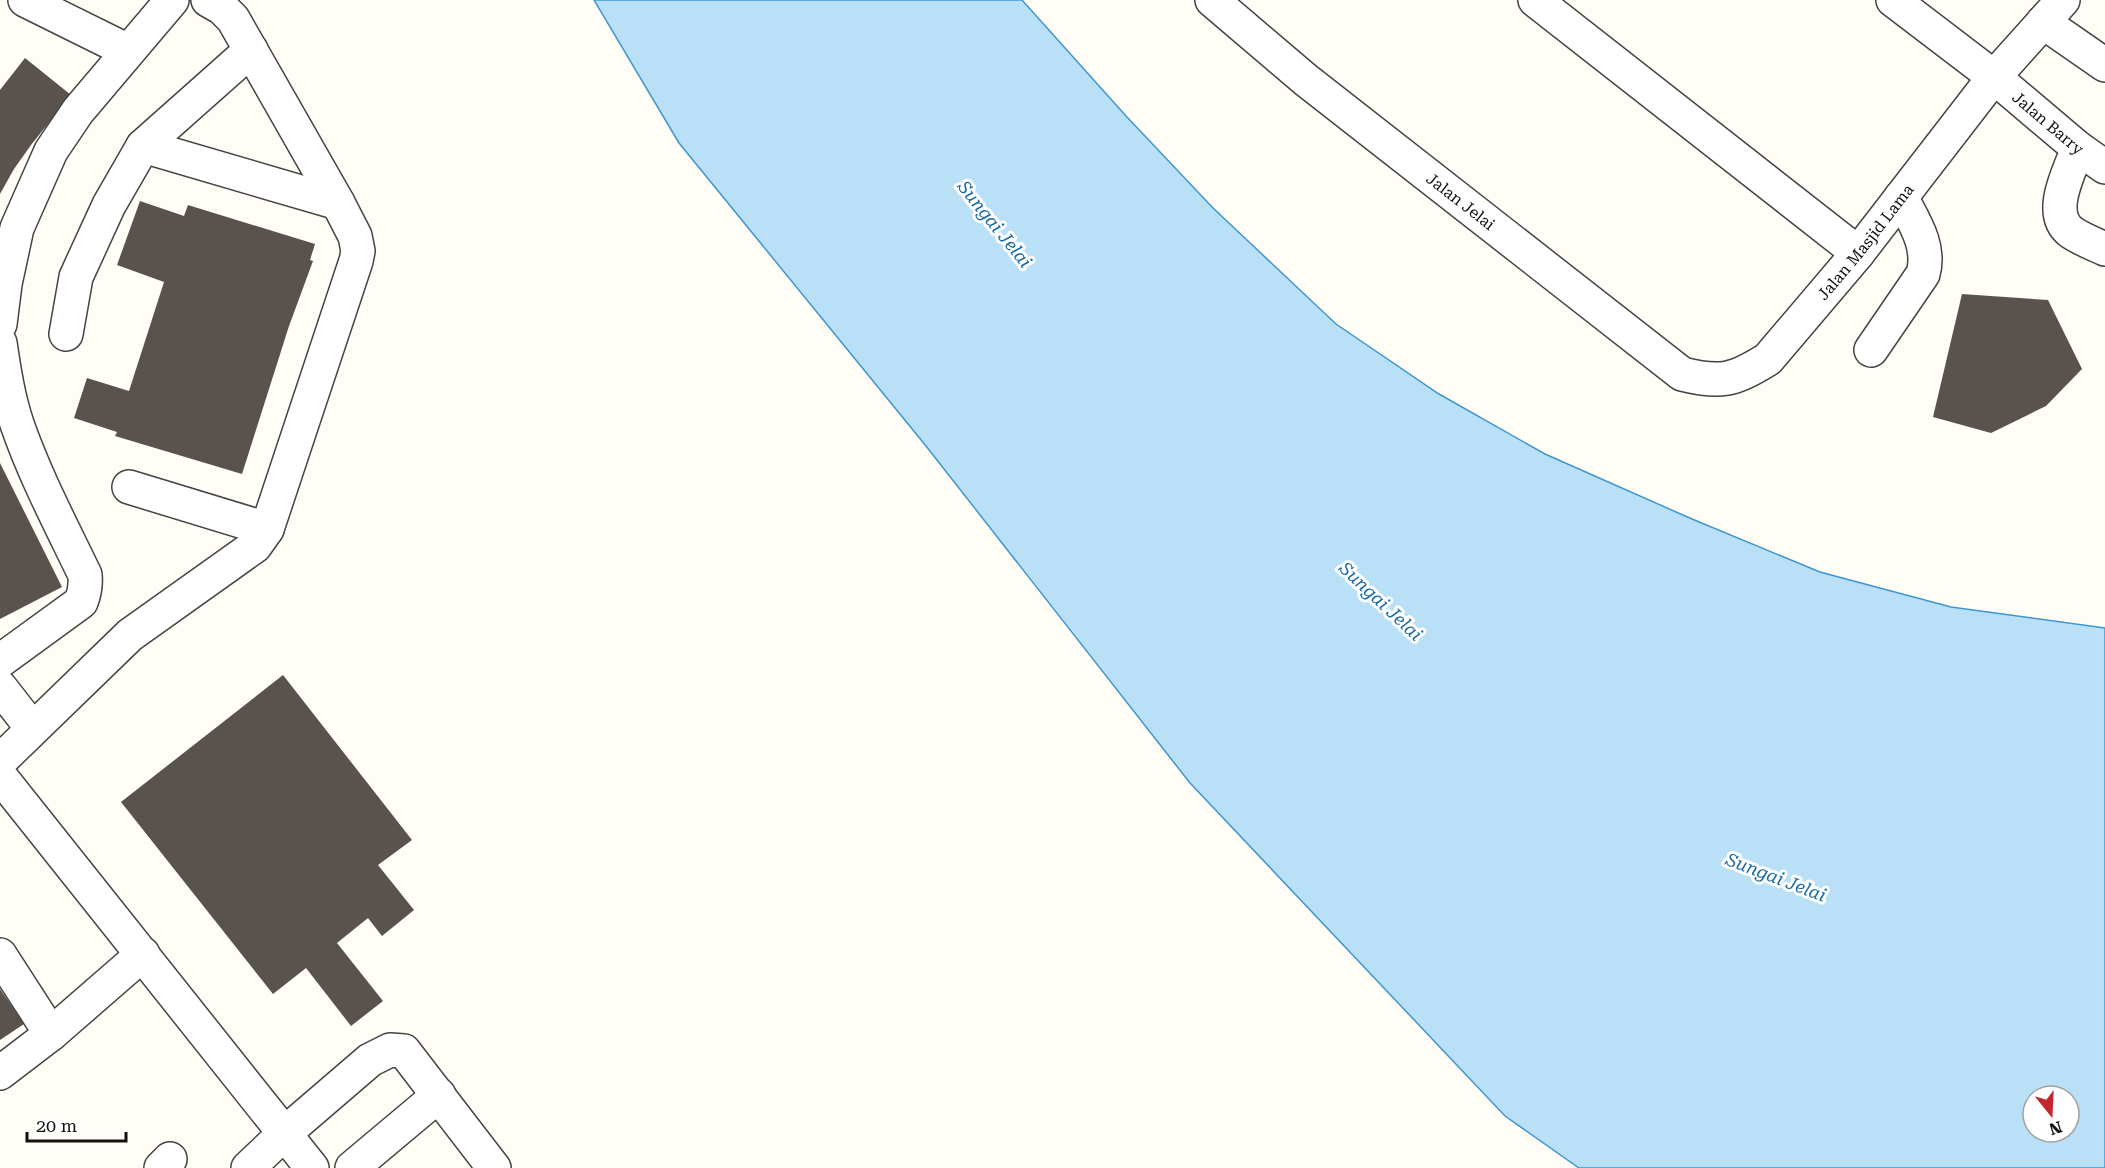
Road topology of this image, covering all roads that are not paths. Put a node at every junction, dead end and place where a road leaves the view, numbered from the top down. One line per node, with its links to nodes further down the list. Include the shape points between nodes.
1 (25, 0): 9 (street)
2 (172, 0): 9 (street)
3 (208, 0): 8 (street, via 233,19)
4 (1212, 0): 23 (street, Jalan Jelai, via 1306,80 1682,374)
5 (1535, 0): 18 (street)
6 (1893, 0): 11 (street, Jalan Barry)
7 (2053, 11): 10 (street); 11 (street, Jalan Masjid Lama)
8 (251, 50): 12 (street); 16 (street)
9 (129, 51): 19 (street, via 78,111 47,160 17,228 4,284)
10 (2105, 65)
11 (1994, 77): 13 (street, Jalan Barry); 15 (street, Jalan Masjid Lama)
12 (143, 146): 16 (street); 20 (street, via 109,205 76,277)
13 (2078, 148): 14 (street, Jalan Barry); 17 (street, via 2060,201 2062,221 2071,232)
14 (2105, 166)
15 (1901, 197): 18 (street, Jalan Masjid Lama); 22 (street, via 1923,241 1926,265)
16 (338, 203): 25 (street, via 355,236 356,261)
17 (2105, 249)
18 (1857, 253): 23 (street, Jalan Masjid Lama, via 1768,358 1734,377)
19 (0, 324)
20 (66, 334)
21 (0, 343): 26 (street, via 16,422 86,583 81,602)
22 (1871, 350)
23 (1718, 380)
24 (129, 487): 25 (street)
25 (267, 529): 28 (street, via 255,546 130,635)
26 (0, 661)
27 (0, 687): 28 (street)
28 (32, 728): 29 (street)
29 (0, 761)
30 (0, 777): 31 (street)
31 (143, 954): 33 (street); 36 (street)
32 (0, 955): 33 (street)
33 (51, 1034): 34 (street)
34 (0, 1073)
35 (439, 1095): 36 (street, via 404,1051 390,1050 370,1060); 39 (street); 40 (street)
36 (285, 1133): 37 (street); 38 (street)
37 (248, 1168)
38 (312, 1168)
39 (352, 1168)
40 (493, 1168)

